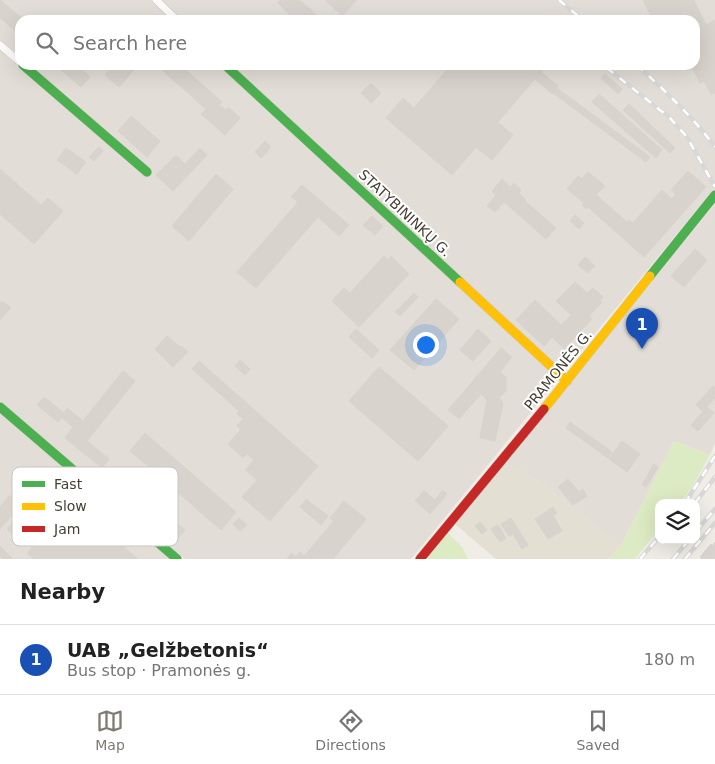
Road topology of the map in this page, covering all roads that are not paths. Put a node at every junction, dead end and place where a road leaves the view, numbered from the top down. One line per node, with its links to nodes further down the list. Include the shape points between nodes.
1 (156, 0): 2 (street)
2 (172, 15)
3 (0, 45): 4 (street)
4 (15, 58)
5 (30, 70): 7 (street)
6 (230, 70): 9 (street, STATYBININKŲ G.)
7 (148, 172)
8 (715, 195): 9 (street, PRAMONĖS G.)
9 (567, 381): 14 (street, PRAMONĖS G.)
10 (0, 407): 11 (street)
11 (70, 467)
12 (162, 546): 13 (street)
13 (177, 559)
14 (420, 559)

